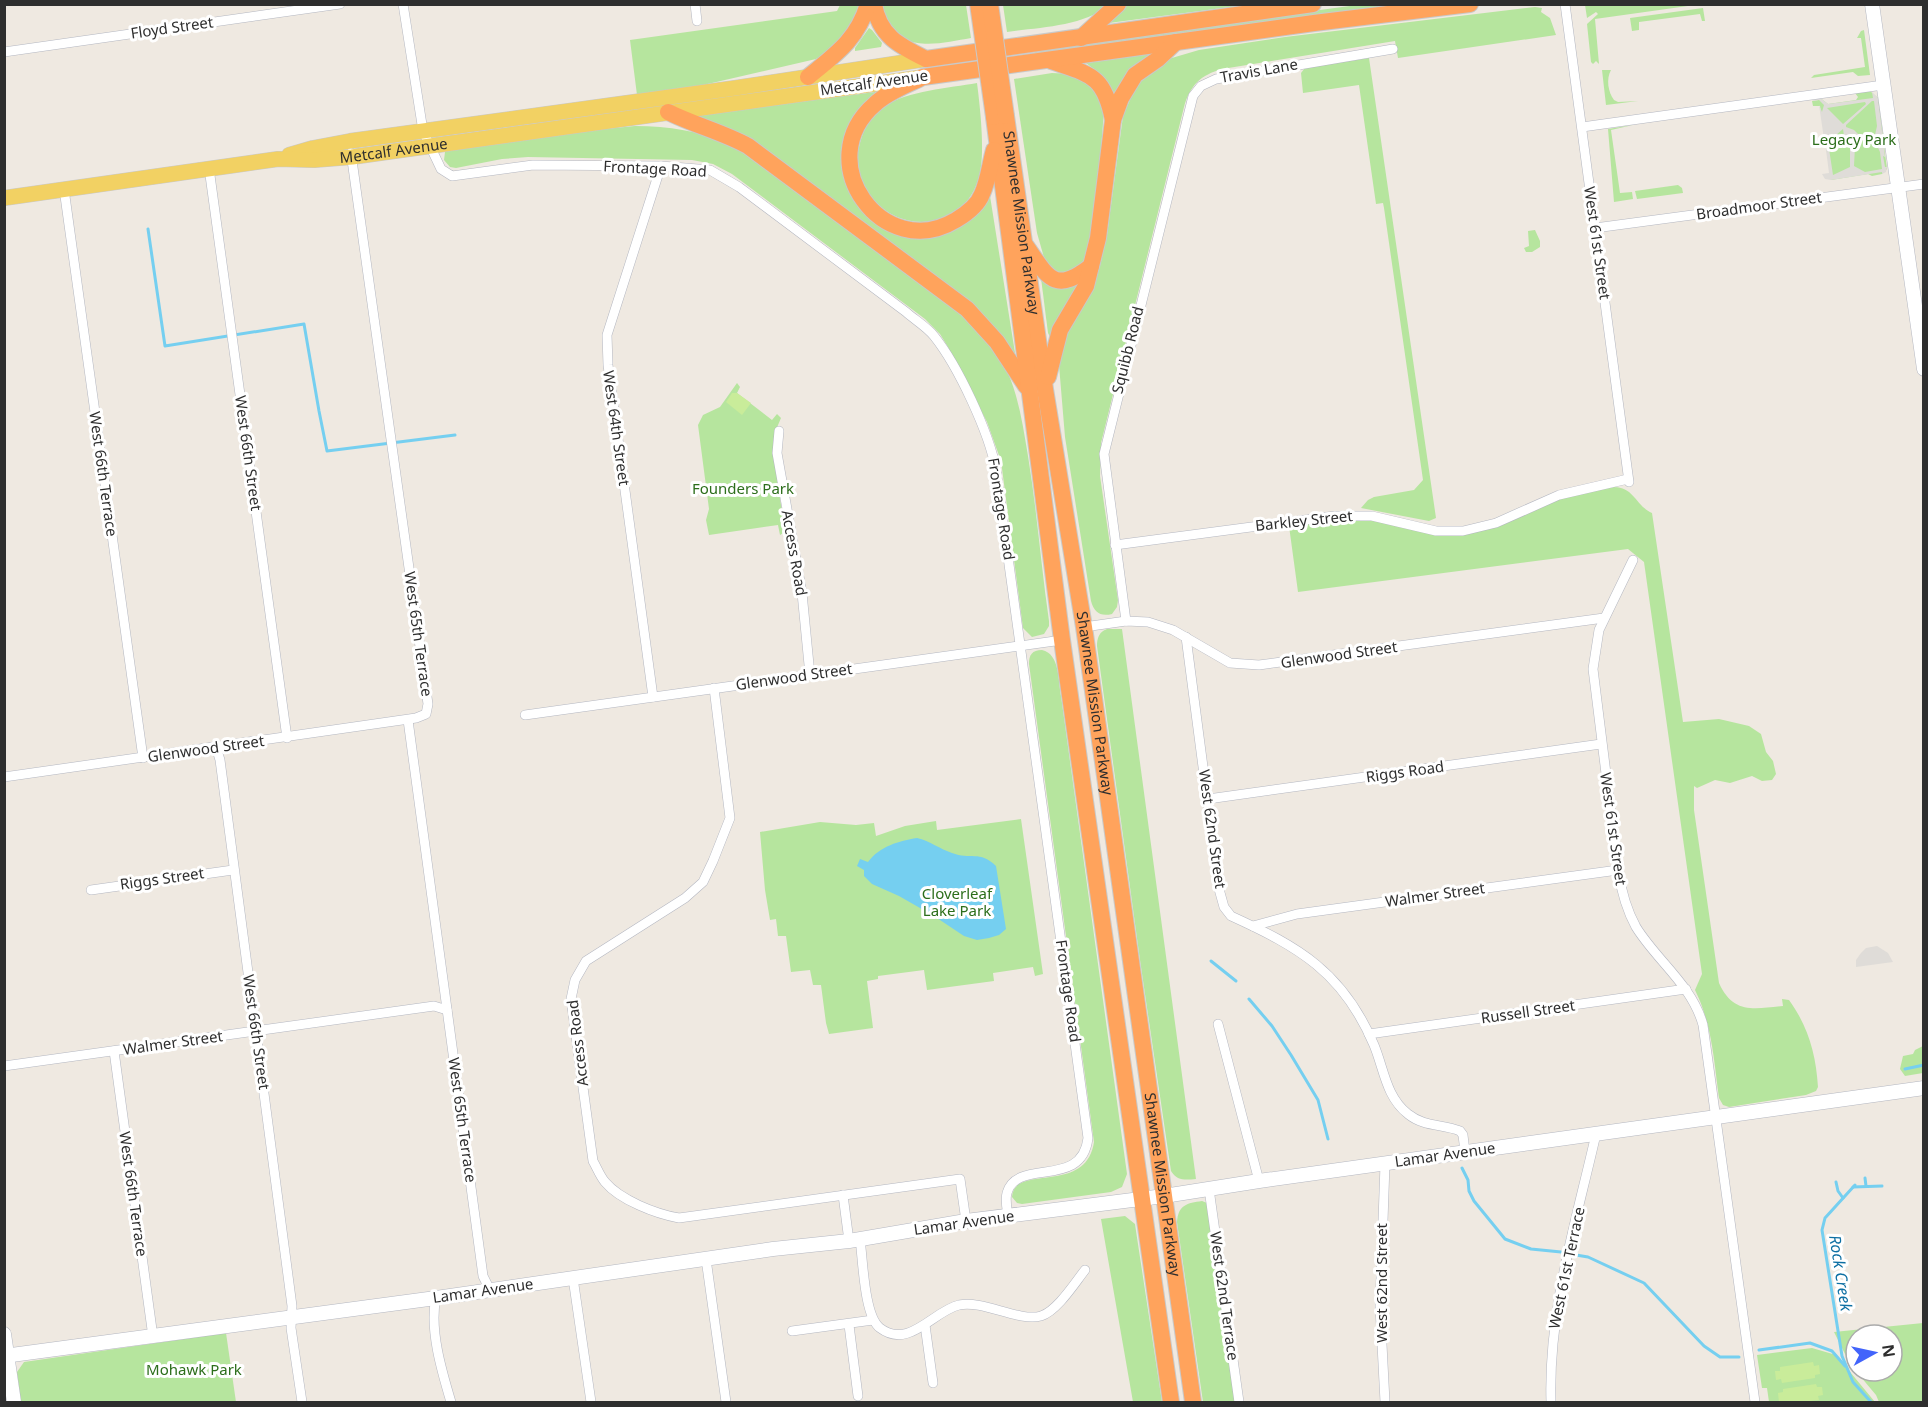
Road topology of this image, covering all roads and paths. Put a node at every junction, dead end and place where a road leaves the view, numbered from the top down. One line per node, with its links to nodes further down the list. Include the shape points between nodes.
1 (340, 4): 17 (street, Floyd Street)
2 (403, 4): 27 (street)
3 (695, 4): 13 (street)
4 (868, 4): 20 (highway, via 856,34)
5 (874, 4): 18 (highway, via 886,34)
6 (978, 4): 24 (highway, Shawnee Mission Parkway, bridge)
7 (990, 4): 24 (highway, Shawnee Mission Parkway, bridge)
8 (1118, 4): 14 (highway)
9 (1313, 4): 14 (highway, Metcalf Avenue)
10 (1470, 4): 15 (highway, Metcalf Avenue)
11 (1566, 4): 26 (street, West 61st Street)
12 (1872, 4): 22 (street)
13 (697, 21)
14 (1082, 38): 18 (highway, Metcalf Avenue)
15 (1176, 42): 19 (highway, Metcalf Avenue); 25 (highway, via 1135,75)
16 (1393, 49): 31 (street, Travis Lane, via 1208,81 1192,100)
17 (4, 52)
18 (927, 59): 20 (main road, Metcalf Avenue)
19 (1047, 60): 21 (highway, Metcalf Avenue); 25 (highway, via 1094,78 1106,92)
20 (808, 77): 27 (main road, Metcalf Avenue)
21 (923, 77): 23 (main road, Metcalf Avenue); 28 (highway, via 874,105 860,121 851,141 853,183 874,213 905,228 929,230 950,224 973,208 982,195)
22 (1883, 85): 26 (street); 35 (street)
23 (668, 112): 29 (main road, Metcalf Avenue); 42 (highway, via 748,146 967,309)
24 (1000, 116): 28 (highway, Shawnee Mission Parkway); 39 (highway, Shawnee Mission Parkway)
25 (1113, 120): 40 (highway)
26 (1582, 127): 38 (street, West 61st Street)
27 (423, 131): 29 (street); 30 (main road, Metcalf Avenue)
28 (997, 140): 42 (highway, Shawnee Mission Parkway)
29 (429, 146): 30 (main road, Metcalf Avenue); 32 (street, Frontage Road, via 441,169 452,176 533,165)
30 (351, 149): 33 (main road, Metcalf Avenue, via 314,160 279,159); 59 (street, West 65th Terrace, via 428,704 426,714)
31 (1177, 158): 45 (street, Squibb Road, via 1105,444)
32 (662, 166): 53 (street, Frontage Road, via 710,170 723,176 932,334 959,379 992,452); 57 (street, West 64th Street, via 607,335)
33 (209, 168): 36 (main road, Metcalf Avenue); 60 (street, West 66th Street)
34 (1923, 184): 35 (street, Broadmoor Street)
35 (1898, 188): 38 (street, Broadmoor Street); 41 (street)
36 (64, 189): 37 (main road, Metcalf Avenue); 63 (street, West 66th Terrace)
37 (4, 198)
38 (1595, 228): 44 (street, West 61st Street)
39 (1024, 242): 40 (highway, via 1045,273 1058,280 1076,278); 42 (highway, Shawnee Mission Parkway)
40 (1091, 266): 42 (highway)
41 (1923, 369)
42 (1037, 390): 47 (highway, Shawnee Mission Parkway); 50 (highway, Shawnee Mission Parkway)
43 (779, 431): 55 (street, Access Road, via 777,453 802,593)
44 (1629, 480): 45 (street, Barkley Street, via 1559,495 1496,523 1458,531 1436,531 1372,516 1335,516)
45 (1115, 545): 49 (street)
46 (1634, 560): 48 (street, West 61st Street)
47 (1058, 603): 50 (highway); 52 (highway, Shawnee Mission Parkway)
48 (1604, 618): 51 (street, Glenwood Street, via 1259,665 1230,663); 61 (street, West 61st Street, via 1597,636 1593,672)
49 (1126, 621): 50 (street, Glenwood Street); 51 (street, Glenwood Street, via 1166,627)
50 (1083, 627): 54 (highway, Shawnee Mission Parkway)
51 (1186, 638): 65 (street, West 62nd Street)
52 (1062, 640): 53 (street, Glenwood Street); 54 (highway, via 1072,644); 86 (highway, Shawnee Mission Parkway)
53 (1021, 647): 55 (street, Glenwood Street); 87 (street, Frontage Road, via 1088,1138 1083,1156 1072,1165 1016,1179 1006,1195)
54 (1088, 662): 85 (highway, Shawnee Mission Parkway)
55 (810, 675): 56 (street, Glenwood Street)
56 (714, 688): 57 (street, Glenwood Street); 84 (street, Access Road, via 730,819 713,861 703,882 685,898 586,962 575,980 571,999 593,1161 604,1181 621,1196 659,1215 679,1218)
57 (653, 697): 58 (street, Glenwood Street)
58 (525, 715)
59 (408, 720): 60 (street, Glenwood Street); 71 (street, West 65th Terrace)
60 (288, 738): 62 (street, Glenwood Street)
61 (1601, 744): 65 (street, Riggs Road); 67 (street, West 61st Street)
62 (216, 747): 63 (street, Glenwood Street); 66 (street, West 66th Street)
63 (143, 758): 64 (street, Glenwood Street)
64 (4, 777)
65 (1208, 799): 69 (street, West 62nd Street, via 1224,907 1228,914)
66 (233, 870): 68 (street, Riggs Street); 73 (street, West 66th Street)
67 (1618, 870): 69 (street, Walmer Street, via 1297,914); 70 (street, West 61st Street, via 1636,926)
68 (91, 890)
69 (1253, 926): 74 (street, West 62nd Street, via 1286,942 1322,969 1349,1001)
70 (1686, 989): 74 (street, Russell Street); 78 (street, West 61st Street, via 1703,1025)
71 (447, 1010): 73 (street, Walmer Street, via 434,1006); 93 (street, West 65th Terrace, via 483,1276)
72 (1218, 1024): 82 (street)
73 (255, 1031): 75 (street, Walmer Street); 95 (street, West 66th Street)
74 (1369, 1034): 80 (street, West 62nd Street, via 1397,1103 1422,1122 1460,1131)
75 (114, 1051): 76 (street, Walmer Street); 101 (street, West 66th Terrace)
76 (4, 1066)
77 (1923, 1088): 78 (street, Lamar Avenue)
78 (1716, 1117): 79 (street, Lamar Avenue); 115 (street, West 61st Street)
79 (1596, 1134): 80 (street, Lamar Avenue); 114 (street, West 61st Terrace, via 1559,1293 1551,1349)
80 (1465, 1152): 81 (street, Lamar Avenue)
81 (1385, 1164): 82 (street, Lamar Avenue); 113 (street, West 62nd Street, via 1380,1306)
82 (1258, 1181): 83 (street, Lamar Avenue)
83 (1209, 1189): 85 (street, Lamar Avenue); 112 (street, West 62nd Terrace)
84 (843, 1195): 88 (street, Access Road, via 960,1179); 89 (street)
85 (1164, 1196): 86 (street, Lamar Avenue); 111 (highway, Shawnee Mission Parkway)
86 (1142, 1199): 87 (street, Lamar Avenue); 110 (highway, Shawnee Mission Parkway)
87 (1008, 1216): 88 (street, Lamar Avenue)
88 (966, 1221): 89 (street, Lamar Avenue)
89 (854, 1240): 90 (street, Lamar Avenue); 96 (street)
90 (706, 1259): 92 (street, Lamar Avenue); 109 (street)
91 (1085, 1270): 98 (street, via 1058,1304 1041,1316 961,1305 947,1309)
92 (573, 1278): 93 (street, Lamar Avenue); 108 (street)
93 (490, 1290): 94 (street, Lamar Avenue)
94 (436, 1298): 95 (street, Lamar Avenue); 107 (street, via 436,1334)
95 (291, 1318): 101 (street, Lamar Avenue); 106 (street, West 66th Street)
96 (873, 1320): 97 (street); 98 (street, via 888,1333 907,1333)
97 (849, 1325): 99 (street); 104 (street)
98 (925, 1325): 103 (street)
99 (792, 1331)
100 (4, 1334): 102 (street)
101 (153, 1337): 102 (street, Lamar Avenue)
102 (6, 1356): 105 (street)
103 (933, 1383)
104 (858, 1396)
105 (14, 1402)
106 (302, 1402)
107 (451, 1402)
108 (591, 1402)
109 (726, 1402)
110 (1171, 1402)
111 (1193, 1402)
112 (1239, 1402)
113 (1385, 1402)
114 (1551, 1402)
115 (1755, 1402)

